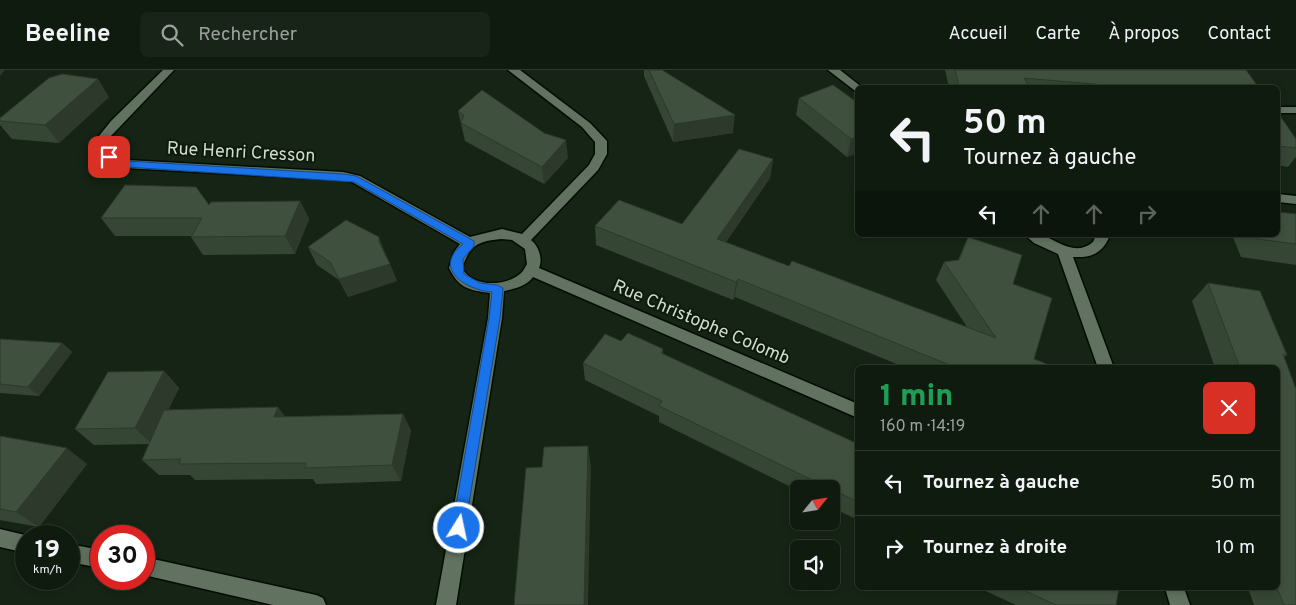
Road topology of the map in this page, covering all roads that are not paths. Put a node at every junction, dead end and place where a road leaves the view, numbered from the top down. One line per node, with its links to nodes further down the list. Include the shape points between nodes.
1 (169, 70): 12 (street, Rue Henri Cresson, via 109,130 104,144 109,157 126,164 356,179)
2 (513, 70): 11 (street, via 586,125 601,141 601,154 594,167)
3 (833, 70): 4 (street)
4 (855, 86)
5 (1280, 110): 6 (street)
6 (1296, 110)
7 (1280, 198): 8 (street)
8 (1296, 200)
9 (1035, 237): 13 (street)
10 (1102, 237): 13 (street, via 1101,243 1087,252)
11 (524, 240): 12 (street, via 497,234); 14 (street, via 534,253)
12 (470, 243): 15 (street, via 457,259 460,276 477,287)
13 (1064, 251): 16 (street)
14 (530, 270): 15 (street, via 513,284); 17 (street, Rue Christophe Colomb)
15 (497, 288): 23 (street, via 495,318)
16 (1105, 365)
17 (855, 410)
18 (0, 538): 19 (street)
19 (15, 541)
20 (155, 568): 22 (street)
21 (1175, 590): 24 (street)
22 (316, 605)
23 (446, 605)
24 (1180, 605)

